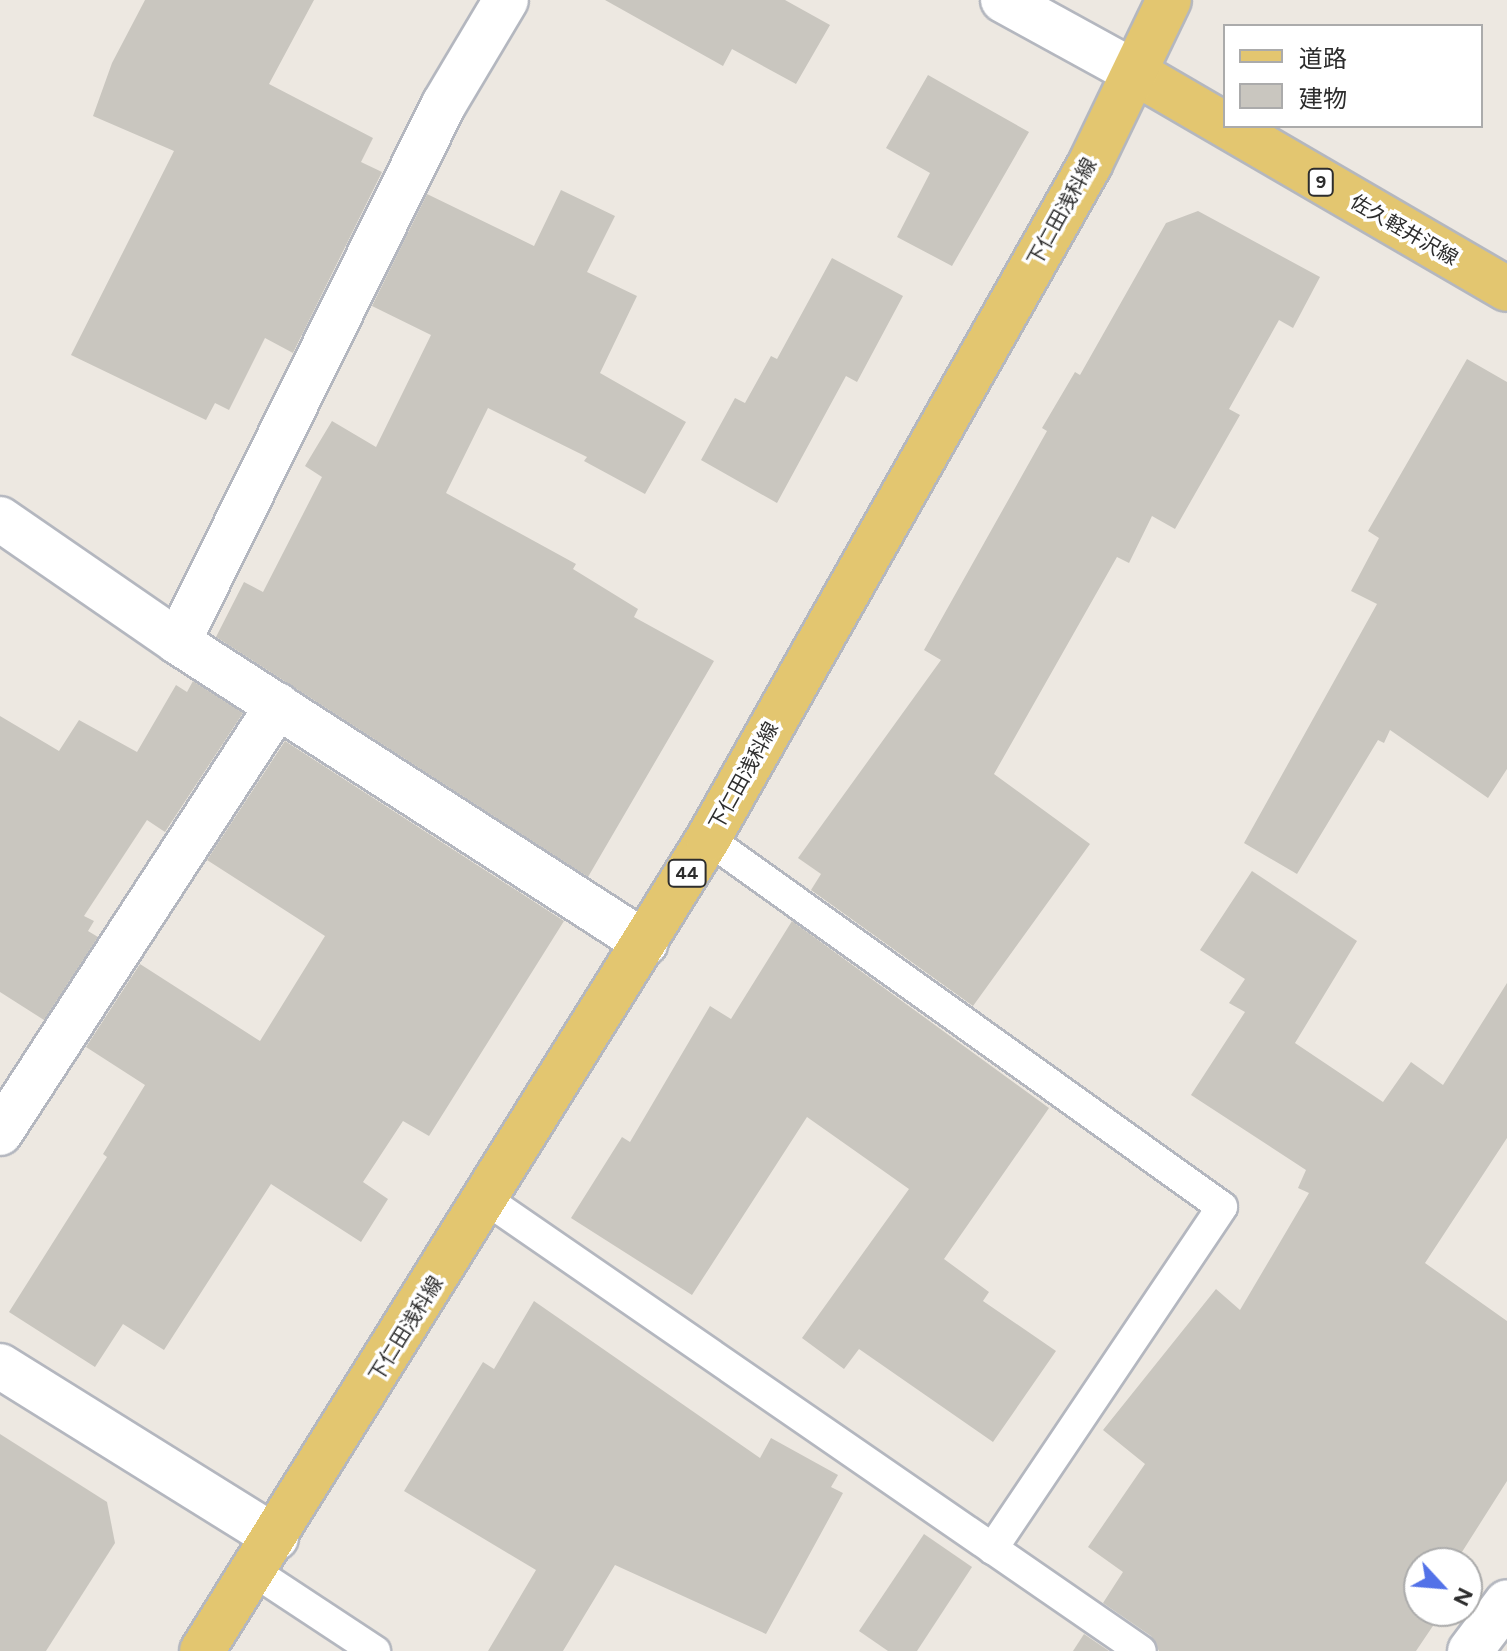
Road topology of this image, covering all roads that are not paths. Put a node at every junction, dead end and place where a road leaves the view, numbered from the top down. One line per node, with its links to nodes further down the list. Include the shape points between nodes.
1 (506, 0): 9 (street, via 444,104)
2 (1003, 0): 4 (street)
3 (1169, 0): 4 (main road, 下仁田浅科線 / 44)
4 (1136, 73): 5 (main road, 佐久軽井沢線 / 9); 11 (main road, 下仁田浅科線 / 44)
5 (1223, 124)
6 (1230, 128): 7 (main road, 佐久軽井沢線 / 9)
7 (1507, 289)
8 (0, 519): 9 (street)
9 (178, 642): 10 (street)
10 (278, 705): 12 (street); 13 (street)
11 (708, 839): 12 (main road, 下仁田浅科線 / 44); 16 (lane, via 1222,1207)
12 (645, 943): 14 (main road, 下仁田浅科線 / 44)
13 (0, 1133)
14 (487, 1200): 16 (lane); 17 (main road, 下仁田浅科線 / 44)
15 (0, 1366): 17 (street)
16 (992, 1549): 21 (lane)
17 (265, 1555): 19 (main road, 下仁田浅科線 / 44); 20 (lane)
18 (1507, 1602): 22 (street)
19 (202, 1651)
20 (375, 1651)
21 (1141, 1651)
22 (1470, 1651)

